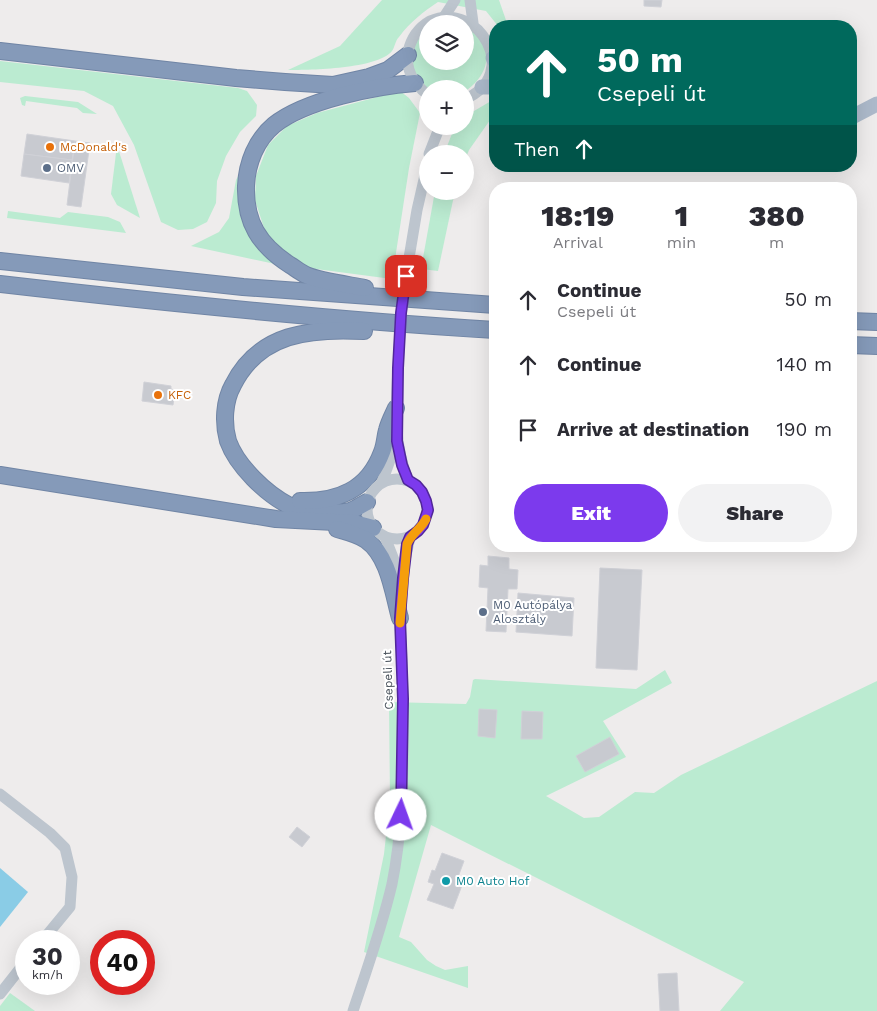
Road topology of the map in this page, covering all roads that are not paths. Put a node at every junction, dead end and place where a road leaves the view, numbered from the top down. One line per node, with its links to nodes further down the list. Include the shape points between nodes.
1 (455, 0): 3 (street)
2 (470, 0): 4 (street)
3 (445, 15)
4 (472, 15)
5 (474, 24): 7 (street)
6 (419, 30): 9 (street, via 410,44)
7 (489, 40)
8 (0, 51): 9 (highway, via 236,78 333,85 388,70)
9 (408, 55): 10 (street, via 410,75)
10 (415, 83): 11 (street); 19 (highway, via 344,96 291,114 262,138 252,154 246,176 246,201 249,218 266,246 306,275)
11 (419, 87)
12 (489, 87): 13 (street)
13 (474, 94)
14 (877, 104): 15 (main road)
15 (857, 114)
16 (419, 200): 27 (street, bridge, via 401,313)
17 (0, 261): 19 (highway, via 243,287)
18 (0, 284): 23 (highway)
19 (441, 302): 20 (highway)
20 (489, 305)
21 (857, 321): 22 (highway)
22 (877, 322)
23 (412, 325): 24 (highway); 31 (highway, via 374,332 316,331 293,336 269,345 238,374 226,404 226,432 233,451 250,476)
24 (489, 330)
25 (857, 345): 26 (highway)
26 (877, 346)
27 (396, 408): 29 (street, via 397,441); 30 (street, via 390,460); 31 (highway, via 376,466 353,491 337,498 316,501 296,501)
28 (0, 474): 33 (highway)
29 (408, 480): 30 (street); 35 (street, via 422,492 428,510 423,525)
30 (382, 482): 32 (street)
31 (273, 494): 32 (highway, via 290,506 314,512 350,511)
32 (367, 502): 34 (street, via 368,520)
33 (300, 521): 34 (highway, via 354,523); 36 (highway, via 352,533 366,540 383,562)
34 (379, 533): 35 (street, via 393,540); 36 (street, Csepeli út, via 394,560)
35 (410, 537): 36 (street, Csepeli út)
36 (400, 618): 41 (street, Csepeli út, via 403,742 398,846 392,885)
37 (0, 794): 38 (street, via 65,848 72,877 70,907)
38 (51, 930)
39 (15, 975): 40 (street)
40 (0, 994)
41 (353, 1011)

